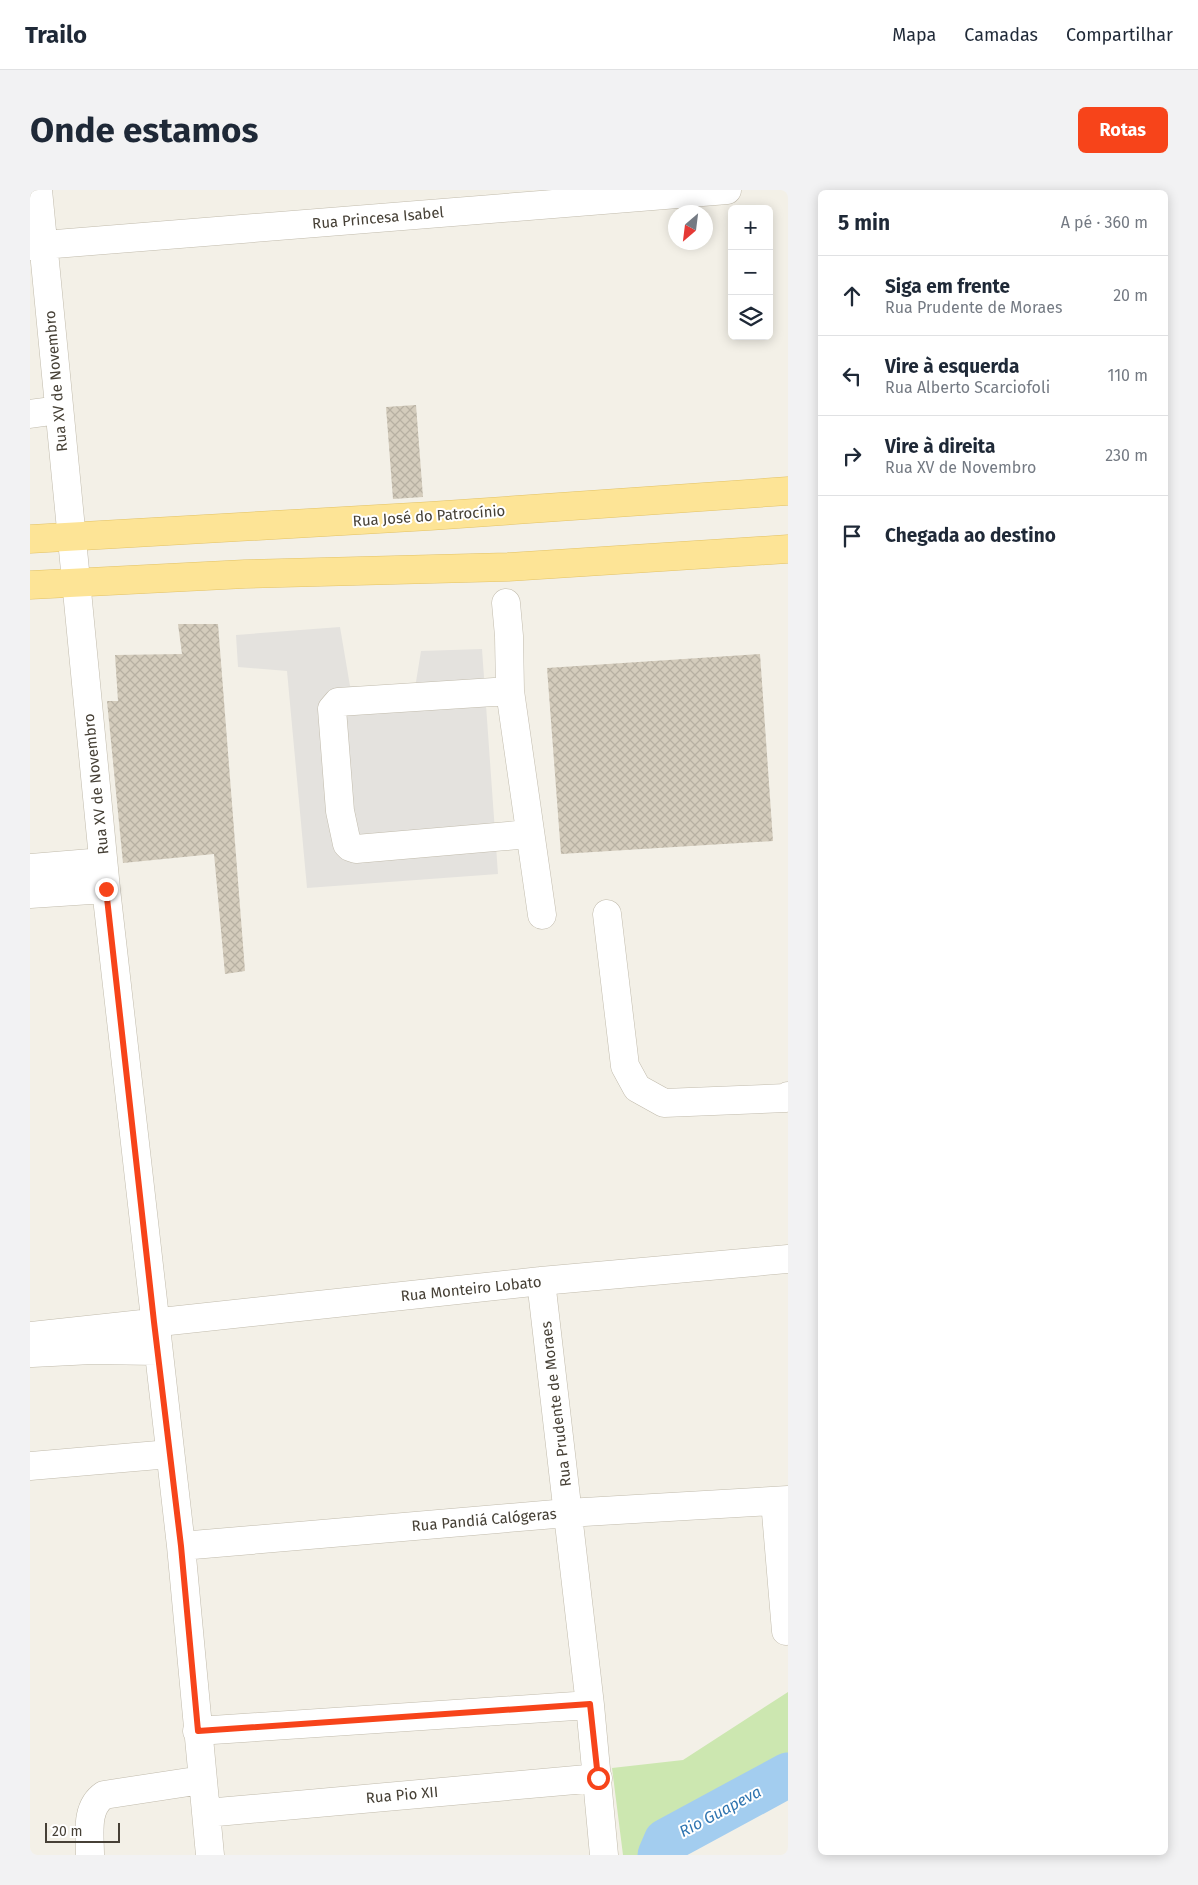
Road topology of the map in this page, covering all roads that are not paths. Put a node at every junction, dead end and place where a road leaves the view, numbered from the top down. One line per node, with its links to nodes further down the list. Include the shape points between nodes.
1 (38, 190): 3 (street, Rua XV de Novembro)
2 (727, 190): 3 (street, Rua Princesa Isabel)
3 (36, 246): 4 (street, Rua XV de Novembro)
4 (58, 410): 5 (street); 7 (street, Rua XV de Novembro)
5 (30, 414)
6 (788, 491): 7 (main road, Rua José do Patrocínio, via 430,516)
7 (71, 535): 8 (main road, Rua José do Patrocínio); 10 (street, Rua XV de Novembro)
8 (30, 539)
9 (788, 549): 10 (main road, via 508,567)
10 (76, 582): 11 (main road); 15 (street, Rua XV de Novembro)
11 (30, 585)
12 (506, 603): 13 (street)
13 (510, 691): 14 (street); 14 (street, via 338,702 332,709 340,810 347,844 356,849)
14 (530, 834): 20 (street)
15 (103, 862): 16 (street); 17 (street, Rua XV de Novembro)
16 (30, 868)
17 (106, 889): 18 (street); 24 (street, Rua XV de Novembro)
18 (30, 894)
19 (607, 914): 21 (street, via 625,1066 637,1088 664,1103)
20 (542, 916)
21 (788, 1096)
22 (788, 1259): 23 (street, Rua Monteiro Lobato)
23 (541, 1281): 24 (street, Rua Monteiro Lobato); 31 (street, Rua Prudente de Moraes)
24 (154, 1322): 25 (street, Rua Monteiro Lobato); 26 (street, Rua XV de Novembro)
25 (30, 1336)
26 (158, 1351): 27 (street); 28 (street, Rua XV de Novembro)
27 (30, 1352)
28 (170, 1454): 29 (street); 32 (street, Rua XV de Novembro)
29 (30, 1466)
30 (782, 1500): 31 (street, Rua Pandiá Calógeras); 33 (street)
31 (566, 1513): 32 (street, Rua Pandiá Calógeras); 34 (street, Rua Prudente de Moraes)
32 (181, 1546): 35 (street, Rua XV de Novembro)
33 (786, 1632)
34 (590, 1704): 35 (street); 36 (street, Rua Prudente de Moraes)
35 (198, 1731): 37 (street, Rua XV de Novembro)
36 (598, 1778): 38 (street, Rua Pio XII); 41 (street, Rua Prudente de Moraes)
37 (202, 1780): 38 (street, Rua XV de Novembro); 39 (street, via 104,1795 96,1800 91,1809)
38 (206, 1812): 40 (street, Rua XV de Novembro)
39 (90, 1855)
40 (210, 1855)
41 (604, 1855)

